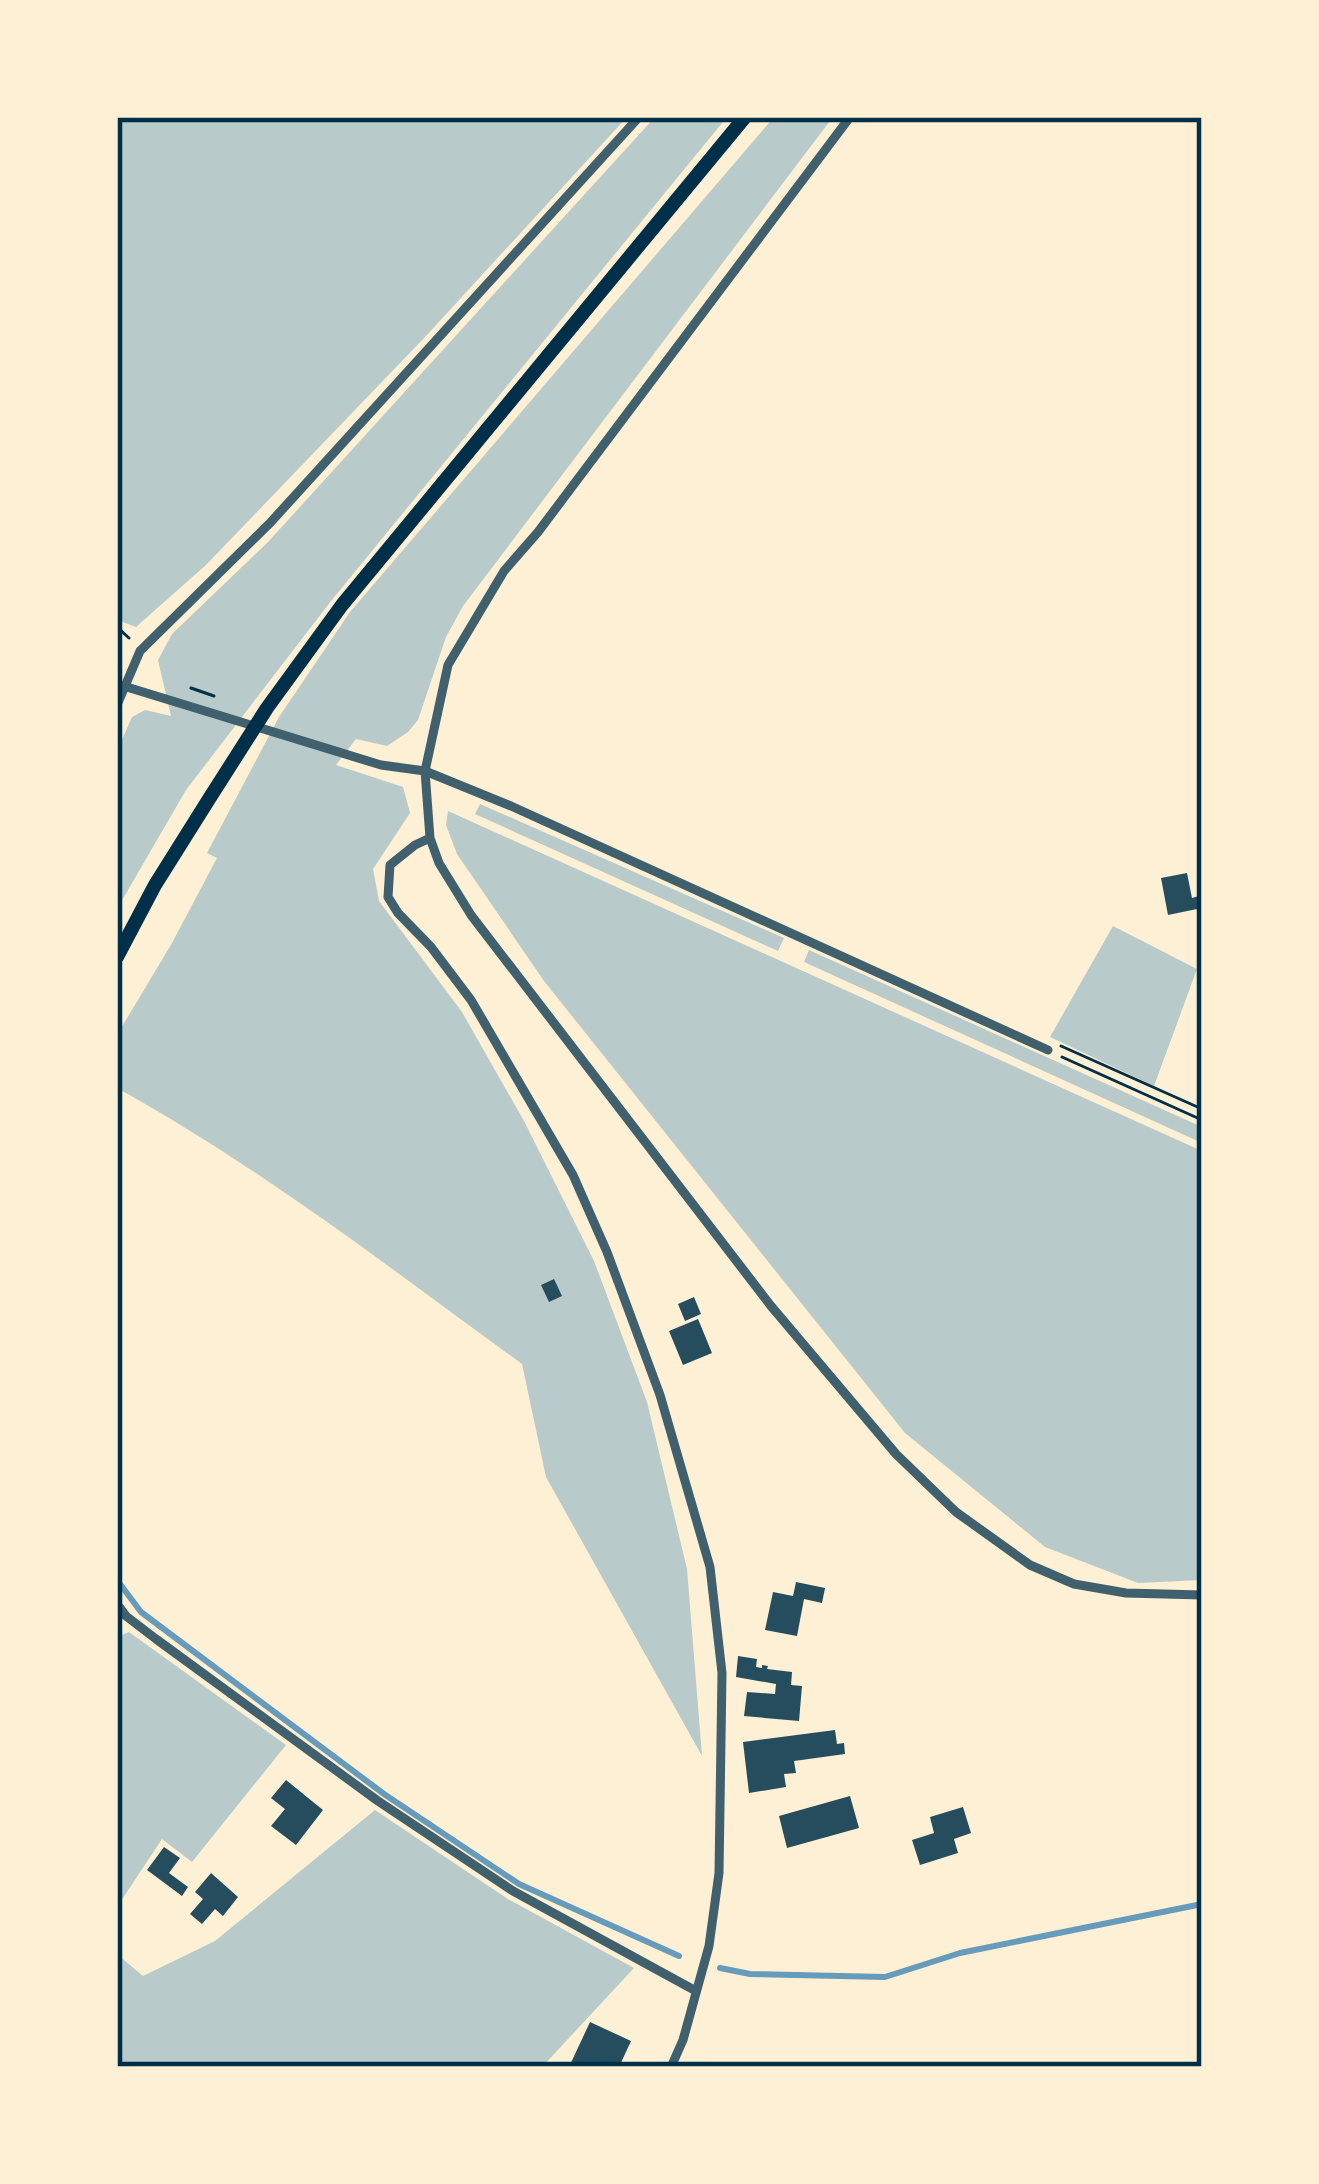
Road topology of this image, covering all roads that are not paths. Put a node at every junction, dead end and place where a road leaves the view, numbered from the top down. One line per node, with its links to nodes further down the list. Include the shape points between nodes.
1 (639, 117): 4 (street, via 270,523 140,651)
2 (745, 117): 8 (main road, via 342,605 267,708)
3 (850, 117): 6 (street, via 504,572 448,665)
4 (120, 685): 5 (street); 6 (street, via 381,765)
5 (117, 705)
6 (425, 771): 7 (street); 9 (street)
7 (430, 838): 10 (street, via 471,915 772,1306 911,1468 1030,1565 1074,1584); 12 (street, via 390,866 388,897 471,1000 573,1175 635,1323 710,1567 722,1673 718,1873)
8 (117, 957)
9 (1048, 1051)
10 (1202, 1595)
11 (117, 1604): 12 (street, via 378,1801 513,1891)
12 (696, 1991): 13 (street)
13 (671, 2067)

